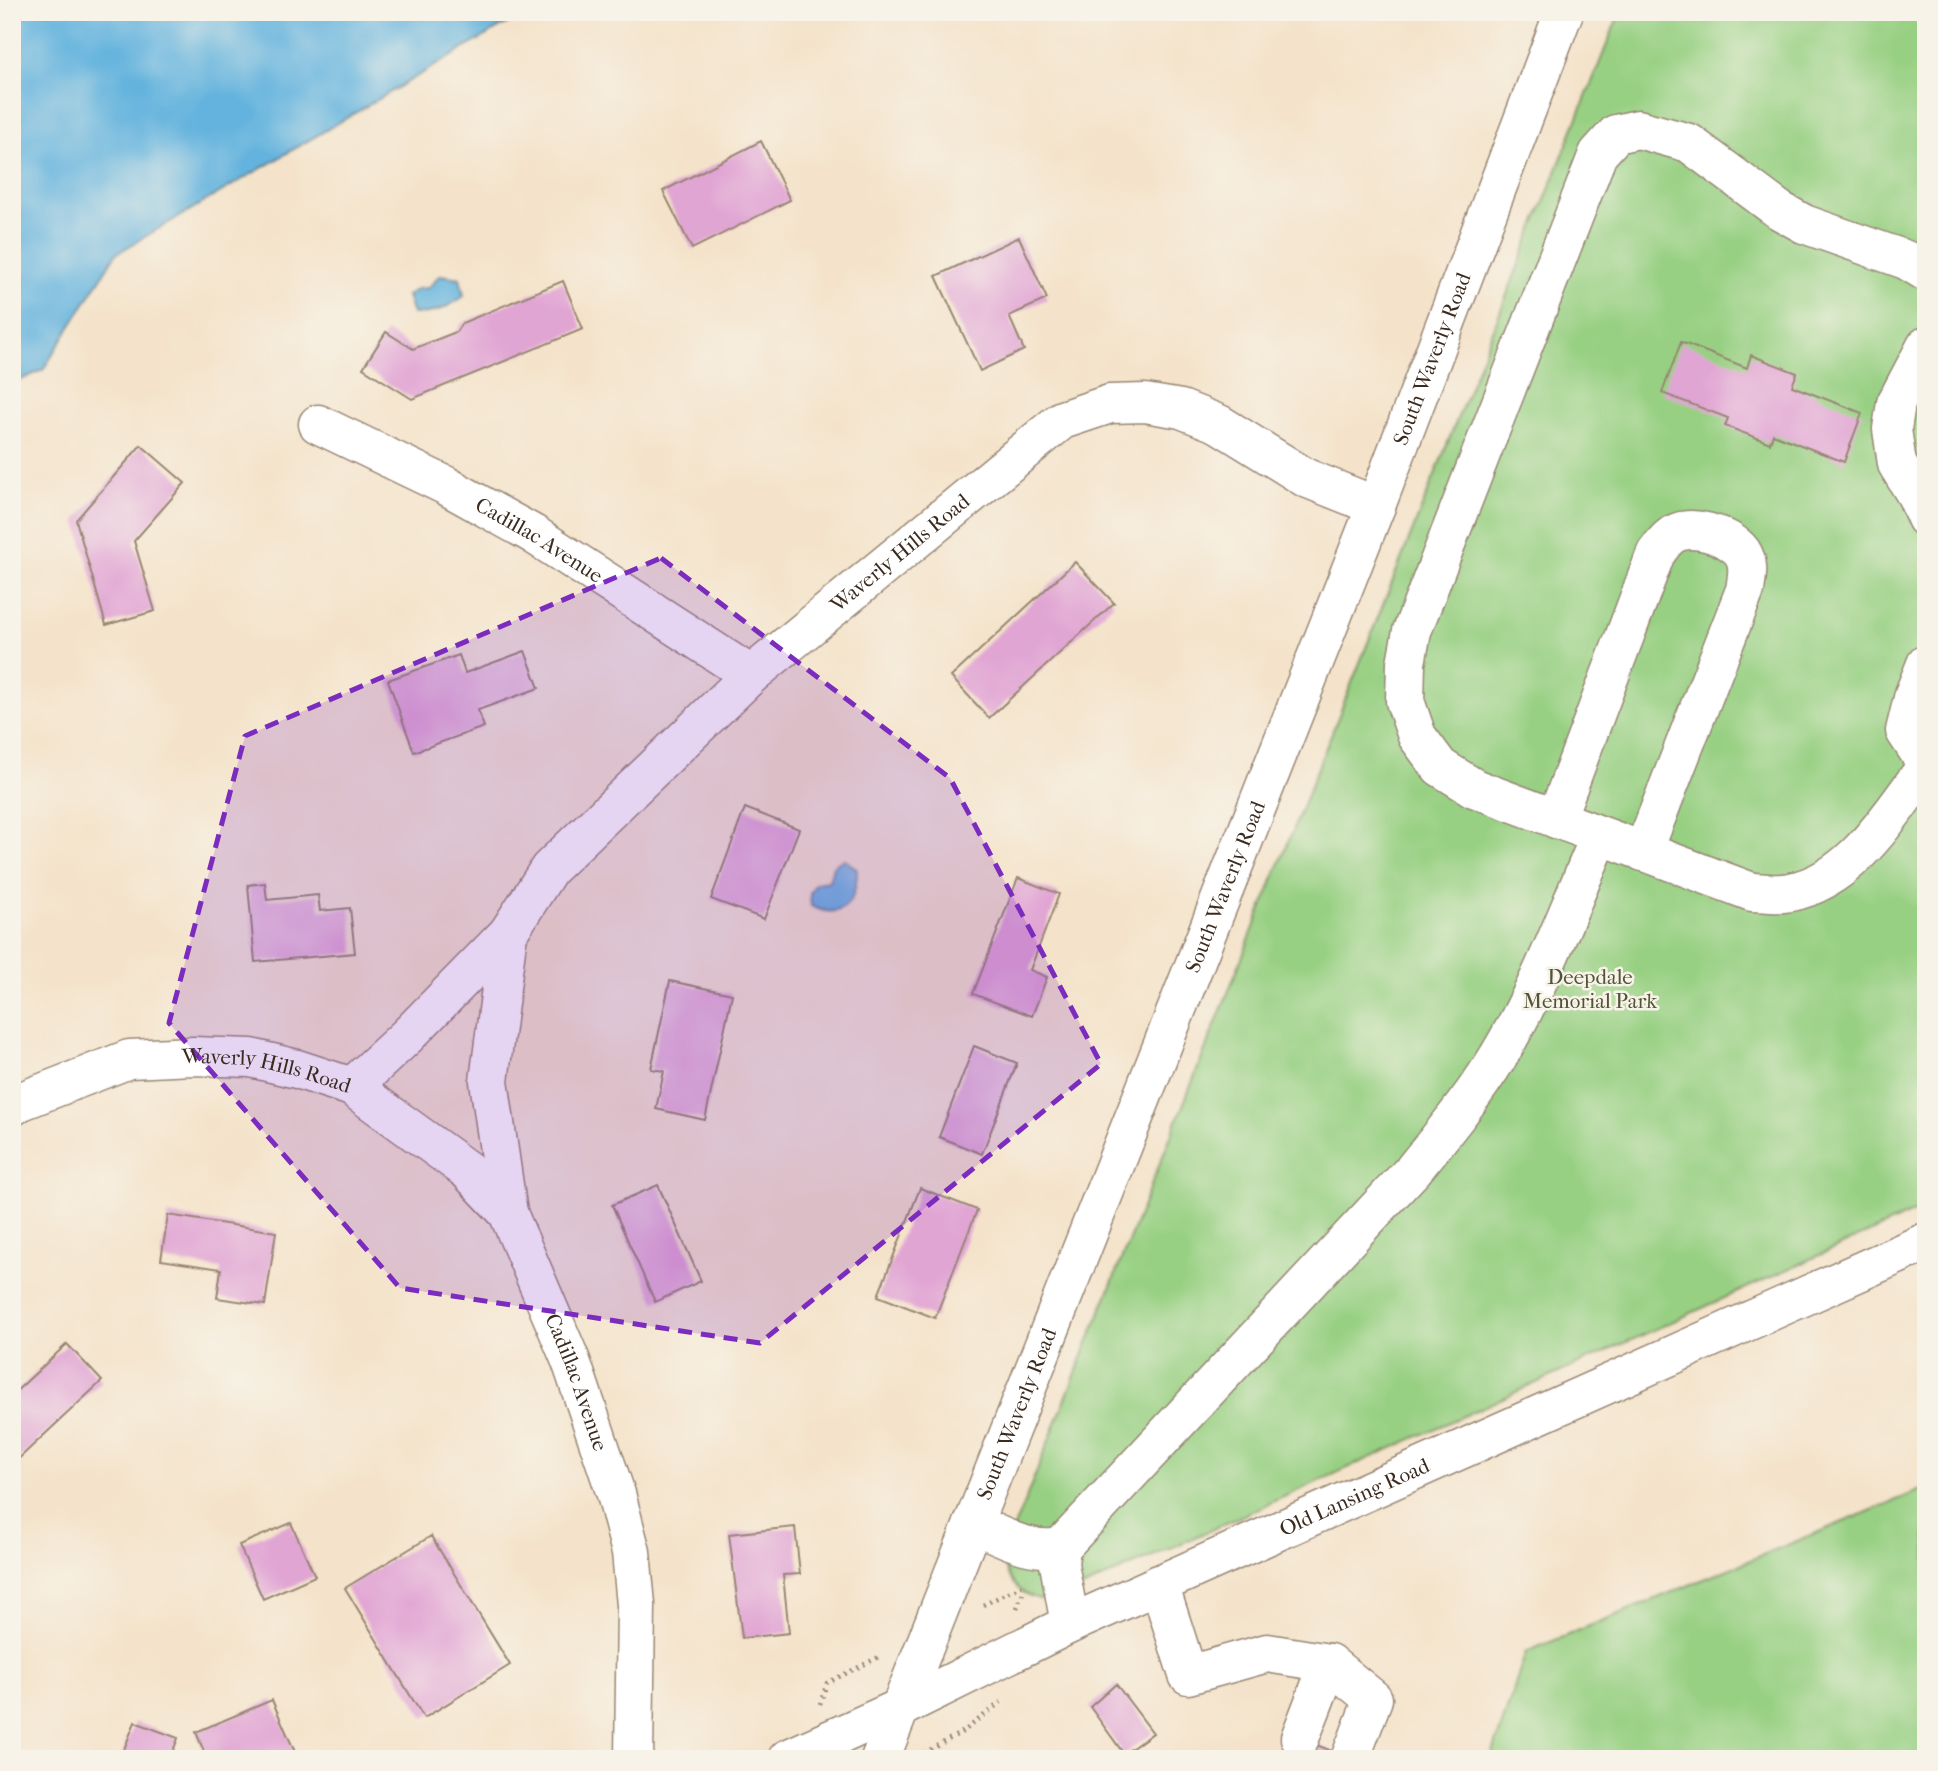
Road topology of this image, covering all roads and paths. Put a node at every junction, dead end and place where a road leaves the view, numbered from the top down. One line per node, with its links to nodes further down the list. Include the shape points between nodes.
1 (1564, 12): 5 (street, South Waverly Road)
2 (1926, 272): 10 (street, via 1906,260 1804,224 1689,143 1638,129 1616,135 1598,154 1412,631 1406,663 1405,701 1417,736 1440,767 1474,788)
3 (1926, 346): 6 (street, via 1896,403 1892,429 1897,464)
4 (318, 424): 8 (street, Cadillac Avenue, via 445,485 533,534)
5 (1376, 506): 8 (street, Waverly Hills Road, via 1306,478 1219,424 1181,409 1110,404 1062,420); 18 (street, South Waverly Road)
6 (1926, 518)
7 (1926, 664): 9 (street, via 1905,731)
8 (751, 675): 13 (street, Waverly Hills Road, via 550,869)
9 (1926, 765): 12 (street, via 1850,861 1820,882 1789,893 1752,892)
10 (1556, 819): 11 (street); 12 (street, via 1656,553 1672,535 1689,528 1719,536 1741,550 1748,568 1745,590)
11 (1600, 836): 12 (street); 19 (street, via 1528,1002 1492,1067 1457,1117 1414,1169)
12 (1643, 852)
13 (508, 933): 14 (street, Waverly Hills Road); 16 (street, Waverly Hills Road, via 489,1081)
14 (352, 1087): 15 (street, Waverly Hills Road, via 251,1058 129,1059); 16 (street, Cadillac Avenue, via 467,1170)
15 (12, 1107)
16 (508, 1213): 29 (street, Cadillac Avenue, via 571,1361 631,1552 636,1605)
17 (1926, 1242): 20 (street, Old Lansing Road)
18 (973, 1524): 19 (street, via 1026,1546); 23 (street, South Waverly Road)
19 (1061, 1547): 21 (street)
20 (1159, 1584): 22 (street, Old Lansing Road); 24 (street, via 1188,1675 1268,1653)
21 (1062, 1587): 22 (street); 23 (path, via 1027,1583)
22 (1070, 1624): 26 (street, Old Lansing Road)
23 (930, 1630): 25 (path); 26 (street, South Waverly Road)
24 (1329, 1663): 28 (street); 33 (street, via 1373,1699)
25 (827, 1683)
26 (900, 1708): 30 (street, Old Lansing Road); 31 (street, South Waverly Road)
27 (964, 1731): 32 (path)
28 (1300, 1738)
29 (634, 1759)
30 (787, 1759)
31 (880, 1759)
32 (914, 1759)
33 (1350, 1759)

